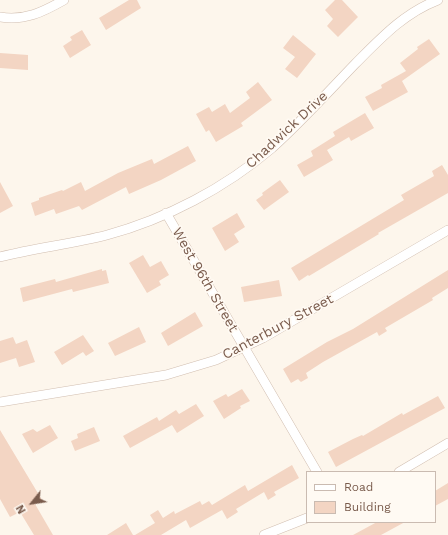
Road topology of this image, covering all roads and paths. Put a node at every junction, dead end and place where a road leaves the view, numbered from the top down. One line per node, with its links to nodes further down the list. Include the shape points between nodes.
1 (64, 0): 3 (street, via 33,16)
2 (438, 0): 4 (street, Chadwick Drive, via 395,25 297,124 254,162 216,188)
3 (0, 17)
4 (166, 213): 6 (street, Chadwick Drive, via 108,235); 7 (street, West 96th Street)
5 (448, 230): 7 (street, Canterbury Street)
6 (0, 257)
7 (245, 347): 8 (street, Canterbury Street, via 216,360 166,376); 10 (street, West 96th Street)
8 (0, 402)
9 (448, 443): 11 (street)
10 (316, 471)
11 (401, 471)
12 (306, 518): 13 (street)
13 (264, 535)

